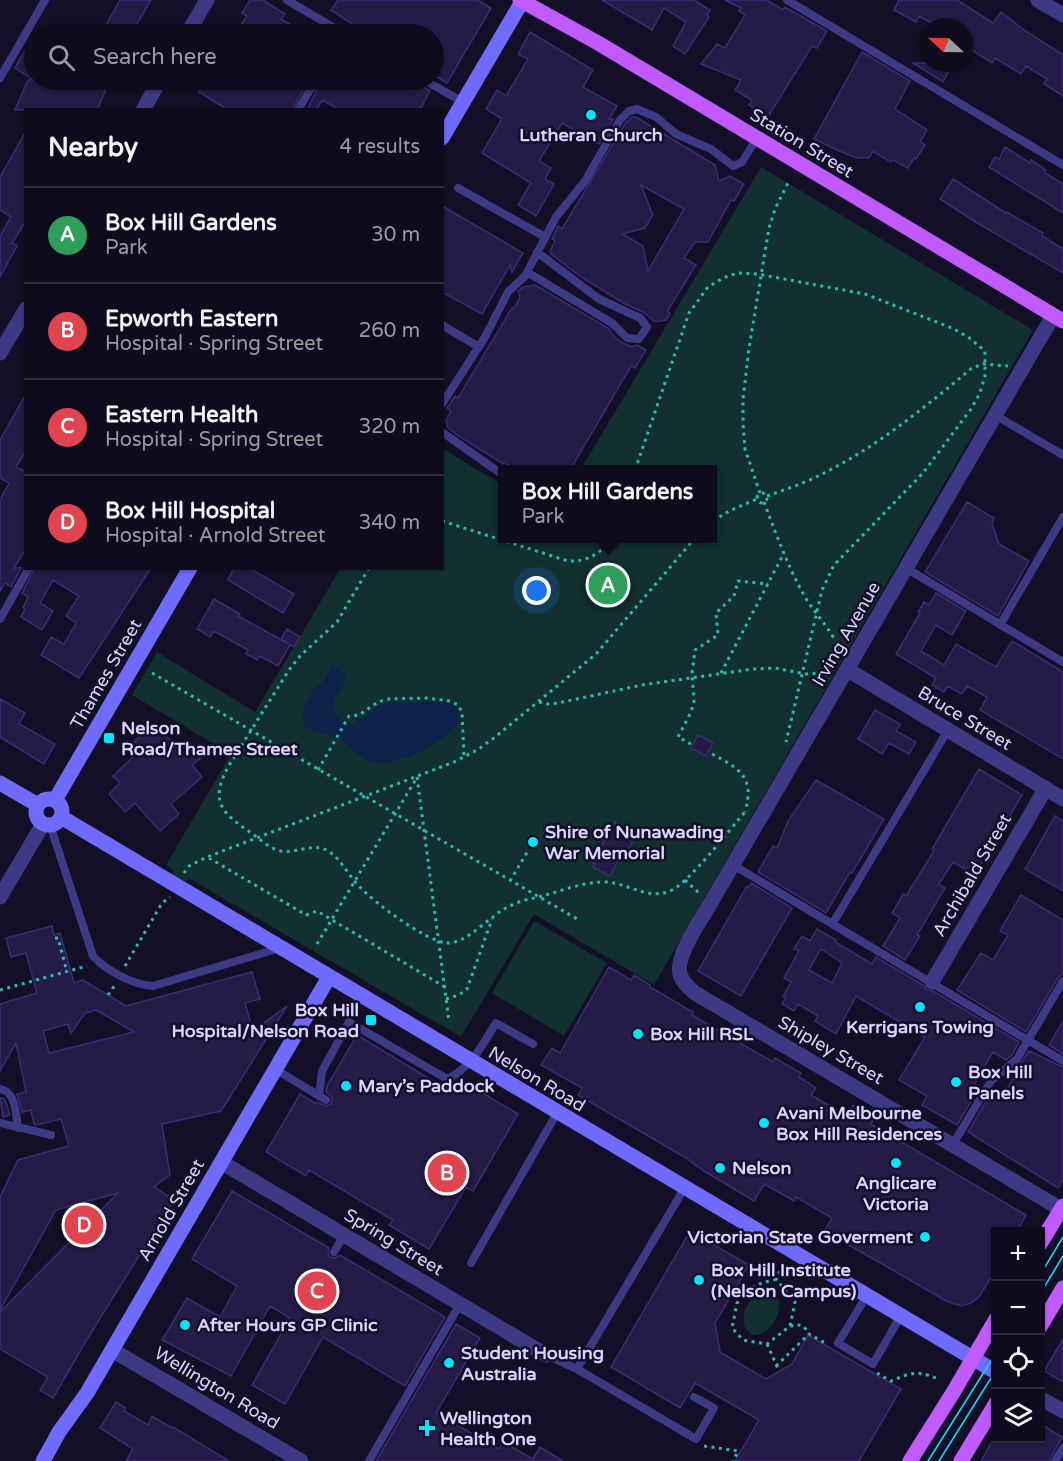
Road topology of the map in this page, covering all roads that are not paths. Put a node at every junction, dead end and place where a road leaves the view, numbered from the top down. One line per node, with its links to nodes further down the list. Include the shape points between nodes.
1 (45, 0): 8 (lane)
2 (207, 0): 9 (street)
3 (287, 0): 10 (lane)
4 (522, 0): 16 (main road); 20 (main road, Station Street)
5 (787, 0): 21 (lane)
6 (1038, 0): 7 (street)
7 (1063, 15)
8 (31, 24)
9 (193, 24)
10 (327, 24)
11 (24, 36): 12 (lane)
12 (0, 78)
13 (154, 90): 17 (street)
14 (310, 90): 18 (lane)
15 (442, 90): 16 (lane)
16 (463, 102): 19 (main road)
17 (144, 108)
18 (299, 108)
19 (444, 135)
20 (757, 138): 23 (lane, via 742,162 733,166 711,149 676,134 656,117 637,109 629,111); 27 (main road, Station Street)
21 (1063, 165)
22 (458, 188): 23 (lane)
23 (545, 237): 24 (lane)
24 (537, 252): 25 (lane); 25 (lane, via 599,299 639,318 647,327 639,339 627,338 612,323)
25 (527, 272): 29 (lane, via 508,292)
26 (24, 312): 30 (street)
27 (1058, 319): 32 (street, Irving Avenue)
28 (444, 326): 29 (lane)
29 (478, 347): 31 (lane)
30 (0, 353)
31 (444, 401)
32 (996, 415): 34 (lane); 37 (street, Irving Avenue)
33 (444, 433): 35 (lane)
34 (1063, 455)
35 (498, 471)
36 (1063, 517): 41 (lane)
37 (906, 568): 41 (lane); 43 (street, Irving Avenue)
38 (28, 570): 40 (lane)
39 (189, 570): 48 (main road, Thames Street)
40 (0, 619)
41 (1000, 625): 42 (lane)
42 (1063, 662)
43 (841, 671): 44 (street, Bruce Street); 51 (street, Irving Avenue)
44 (948, 730): 46 (street, Bruce Street); 53 (lane)
45 (0, 783): 49 (main road)
46 (1046, 788): 47 (street, Bruce Street); 58 (street, Archibald Street)
47 (1063, 799)
48 (55, 800): 49 (main road, via 47,799); 50 (main road, via 62,810)
49 (38, 806): 50 (main road, via 36,814)
50 (51, 822): 52 (street); 54 (main road, Nelson Road, via 176,887); 54 (lane, via 93,956 101,965 142,986 153,987)
51 (734, 865): 53 (lane); 55 (street, Irving Avenue, via 683,953)
52 (0, 897)
53 (833, 923): 58 (lane)
54 (280, 948): 56 (main road, Nelson Road)
55 (680, 973): 69 (street, Shipley Street, via 695,993)
56 (328, 976): 62 (main road, Nelson Road); 63 (main road, Arnold Street)
57 (1063, 981): 59 (lane)
58 (932, 982): 59 (lane)
59 (1028, 1039): 61 (lane); 69 (lane, via 1017,1059 991,1081)
60 (533, 1044): 62 (lane, via 496,1023)
61 (1063, 1061)
62 (471, 1062): 63 (lane, via 447,1079 349,1022 322,1071 323,1098); 65 (main road, Nelson Road)
63 (275, 1069): 70 (main road, Arnold Street)
64 (0, 1089): 67 (lane, via 11,1095)
65 (557, 1113): 71 (main road, Nelson Road); 76 (lane)
66 (0, 1123): 67 (lane)
67 (18, 1128): 68 (lane)
68 (51, 1135)
69 (952, 1144): 72 (street, Shipley Street)
70 (221, 1162): 73 (street, Spring Street); 83 (main road, Arnold Street)
71 (684, 1189): 78 (main road, Nelson Road); 86 (lane)
72 (1062, 1207): 74 (main road)
73 (344, 1235): 75 (lane); 79 (street, Spring Street)
74 (1045, 1237)
75 (334, 1252)
76 (471, 1263)
77 (1063, 1288): 81 (main road)
78 (866, 1297): 80 (main road, Nelson Road); 80 (lane, via 838,1343 873,1364)
79 (460, 1304): 84 (street, Spring Street); 95 (lane)
80 (900, 1317): 85 (main road, Nelson Road)
81 (1045, 1320)
82 (991, 1328): 85 (main road)
83 (112, 1350): 93 (main road, Arnold Street); 94 (street, Wellington Road)
84 (546, 1355): 86 (lane)
85 (973, 1359): 87 (main road, Nelson Road); 96 (main road)
86 (577, 1369): 88 (lane, via 696,1438 714,1408)
87 (991, 1369)
88 (694, 1397)
89 (1045, 1400): 91 (street)
90 (991, 1411): 97 (main road)
91 (1063, 1411)
92 (1063, 1448): 98 (lane)
93 (43, 1461)
94 (301, 1461)
95 (369, 1461)
96 (910, 1461)
97 (961, 1461)
98 (1056, 1461)

